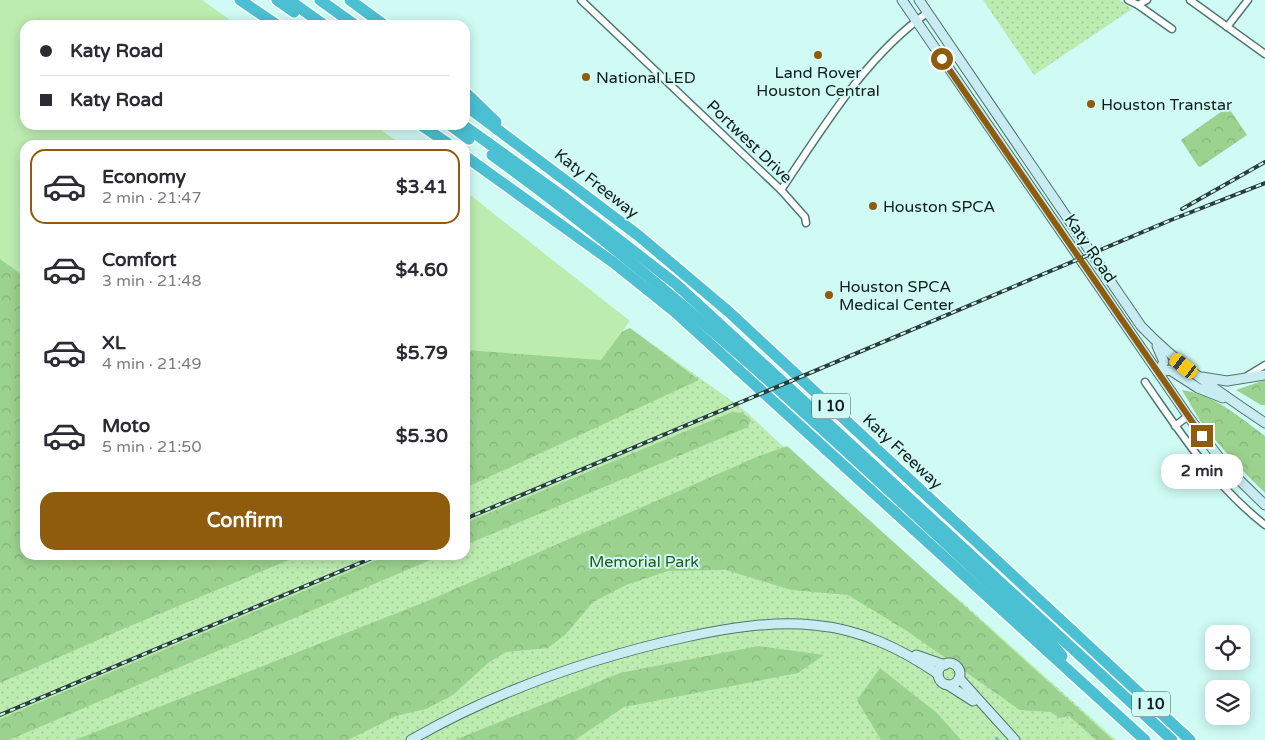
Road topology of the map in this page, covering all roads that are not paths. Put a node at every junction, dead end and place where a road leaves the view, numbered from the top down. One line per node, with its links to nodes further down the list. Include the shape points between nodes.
1 (240, 0): 16 (highway)
2 (244, 0): 17 (highway)
3 (277, 0): 18 (highway)
4 (289, 0): 19 (highway)
5 (320, 0): 20 (highway)
6 (350, 0): 21 (highway)
7 (581, 0): 38 (street, Portwest Drive)
8 (902, 0): 22 (main road, Katy Road)
9 (918, 0): 15 (main road, Katy Road)
10 (1128, 0): 14 (street)
11 (1147, 0): 14 (street)
12 (1190, 0): 23 (street)
13 (1248, 0): 23 (street)
14 (1137, 2): 24 (street)
15 (927, 13): 22 (street); 25 (main road, Katy Road)
16 (270, 20)
17 (271, 20)
18 (305, 20)
19 (317, 20)
20 (349, 20)
21 (377, 20)
22 (916, 20): 26 (main road, Katy Road); 38 (street, via 890,43 855,85)
23 (1227, 27): 27 (street)
24 (1172, 29)
25 (942, 35): 26 (main road); 30 (main road, Katy Road)
26 (932, 43): 31 (main road, Katy Road)
27 (1265, 54)
28 (470, 96): 35 (highway)
29 (470, 109): 35 (highway, Katy Freeway / I 10)
30 (995, 113): 31 (main road); 40 (main road, Katy Road, via 1141,326)
31 (986, 122): 42 (main road, Katy Road)
32 (428, 130): 36 (highway)
33 (457, 130): 60 (highway, via 580,221 724,340 1047,638)
34 (470, 130): 65 (highway, via 676,284)
35 (508, 137): 66 (highway, Katy Freeway / I 10, via 639,236 729,312)
36 (443, 140)
37 (470, 160): 60 (highway, I 10, via 614,263 675,312)
38 (781, 190): 39 (street, Portwest Drive, via 805,217)
39 (806, 223)
40 (1152, 337): 42 (main road, via 1164,359 1164,366); 43 (main road, Katy Road)
41 (1265, 365): 45 (street)
42 (1158, 372): 47 (main road, via 1170,370 1198,388); 48 (main road, Katy Road)
43 (1195, 375): 45 (main road, via 1211,380); 47 (main road, Katy Road)
44 (1265, 375): 45 (main road)
45 (1246, 376)
46 (1145, 382): 50 (street)
47 (1232, 402): 49 (main road, Katy Road)
48 (1188, 416): 50 (street); 51 (main road, Katy Road)
49 (1261, 420)
50 (1175, 426): 52 (street)
51 (1220, 459): 52 (street); 53 (main road, Katy Road)
52 (1207, 470): 54 (street)
53 (1265, 505)
54 (1265, 525)
55 (899, 649): 56 (main road); 57 (main road); 62 (main road, via 864,635 815,625 758,625 702,634 634,650 557,674 447,719)
56 (945, 665): 57 (main road); 58 (main road, via 955,666)
57 (938, 674): 59 (main road, via 940,681)
58 (959, 678): 59 (main road); 61 (main road)
59 (948, 685): 61 (main road)
60 (1087, 687): 64 (highway, I 10)
61 (984, 708): 63 (main road)
62 (411, 740)
63 (1015, 740)
64 (1145, 740)
65 (1172, 740)
66 (1190, 740)

